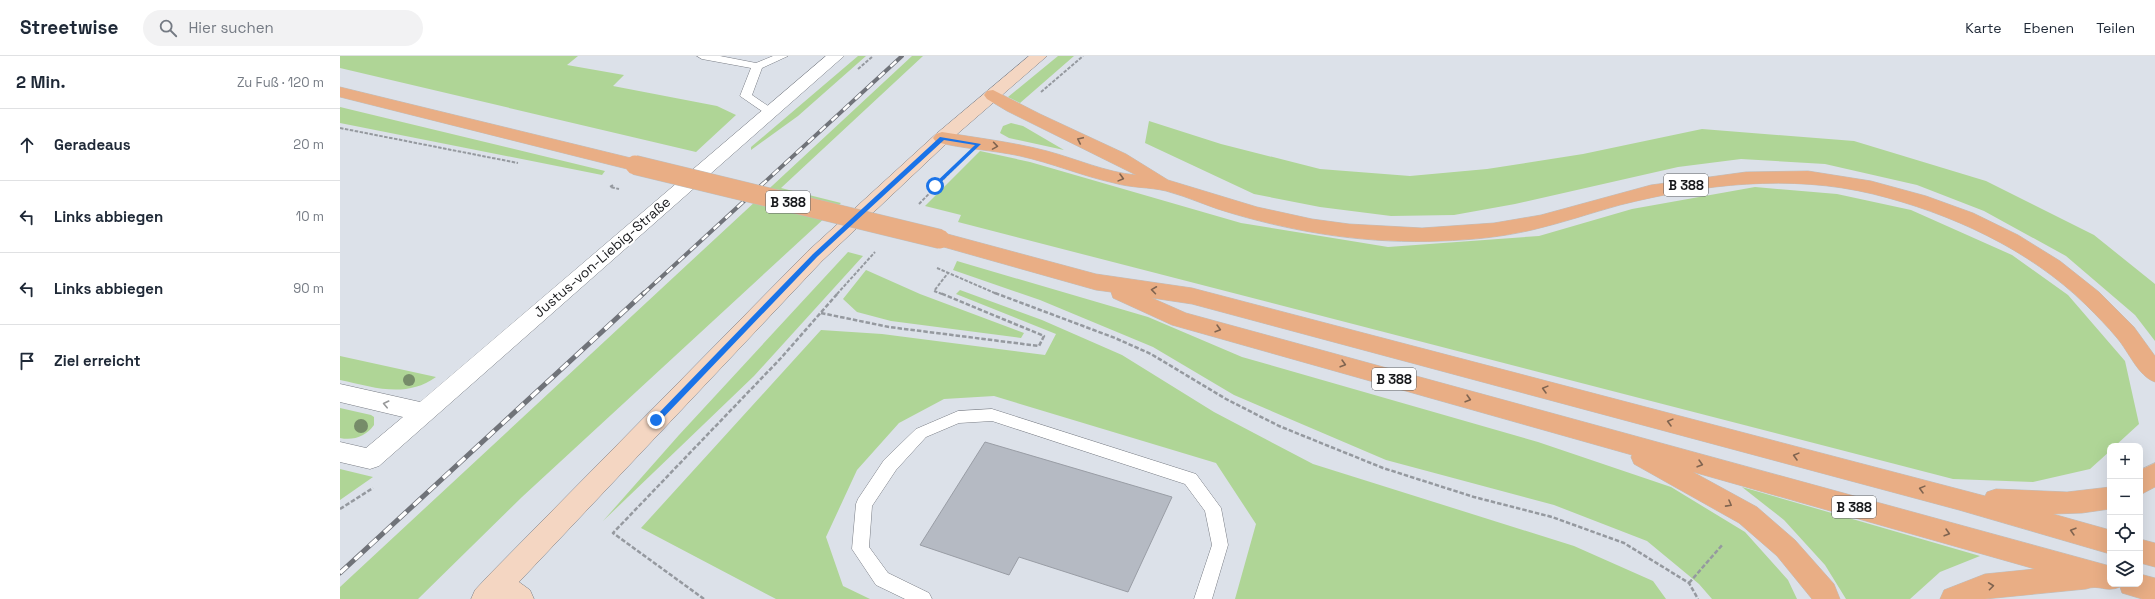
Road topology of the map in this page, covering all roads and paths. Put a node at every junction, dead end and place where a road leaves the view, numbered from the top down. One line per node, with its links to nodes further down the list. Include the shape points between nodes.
1 (702, 56): 6 (lane)
2 (783, 56): 6 (lane)
3 (836, 56): 9 (street, Justus-von-Liebig-Straße)
4 (1039, 56): 8 (main road)
5 (1083, 56): 10 (path)
6 (757, 66): 9 (lane, via 746,96)
7 (340, 92): 20 (main road, B 388, bridge, via 940,239)
8 (993, 95): 10 (main road, B 388); 12 (main road)
9 (770, 112): 24 (street, Justus-von-Liebig-Straße)
10 (1018, 112): 17 (main road, B 388, one-way to 10, via 1138,167)
11 (340, 128): 14 (path)
12 (942, 138): 13 (main road, B 388); 39 (main road, via 815,256)
13 (979, 144): 17 (main road, B 388, one-way to 17, via 1030,152 1125,180); 18 (path)
14 (520, 164)
15 (607, 181): 16 (path)
16 (614, 182)
17 (1164, 184): 22 (main road, B 388, via 1226,206 1284,221 1337,230 1431,235 1527,224 1622,198 1733,179 1781,177 1821,179 1860,185 1906,195 1941,208 2021,246 2061,273 2096,302 2141,350)
18 (915, 209)
19 (879, 248): 21 (path)
20 (1096, 282): 25 (main road, B 388, one-way to 25, via 1180,319); 29 (main road, B 388, one-way to 20, via 1192,296)
21 (821, 314): 36 (path, via 889,327 1039,346 1044,336 934,290 948,273 980,288 1151,354 1226,399 1279,426 1383,468 1624,542); 40 (path, via 613,533)
22 (2155, 373)
23 (340, 393): 24 (street, one-way to 23)
24 (424, 412): 26 (street, Justus-von-Liebig-Straße, via 370,459)
25 (1608, 439): 35 (main road, B 388, one-way to 35); 44 (main road, B 388, one-way to 44, via 1748,515 1786,548 1824,593)
26 (340, 452)
27 (2155, 473): 28 (main road)
28 (2143, 482)
29 (1959, 499): 30 (main road, B 388, via 2052,504); 31 (main road, B 388, one-way to 29)
30 (2107, 499)
31 (2107, 541)
32 (1723, 544): 36 (path)
33 (2143, 552): 34 (main road)
34 (2155, 555)
35 (2105, 577): 45 (main road, B 388, one-way to 35, via 1985,586)
36 (1689, 584): 43 (path)
37 (2143, 587): 38 (main road)
38 (2155, 590)
39 (501, 594)
40 (704, 599)
41 (923, 599): 42 (lane, via 882,579 860,549 864,504 890,465 921,433 958,416 992,415 1190,479 1213,508 1220,545)
42 (1203, 599)
43 (1698, 599)
44 (1826, 599)
45 (1954, 599)

